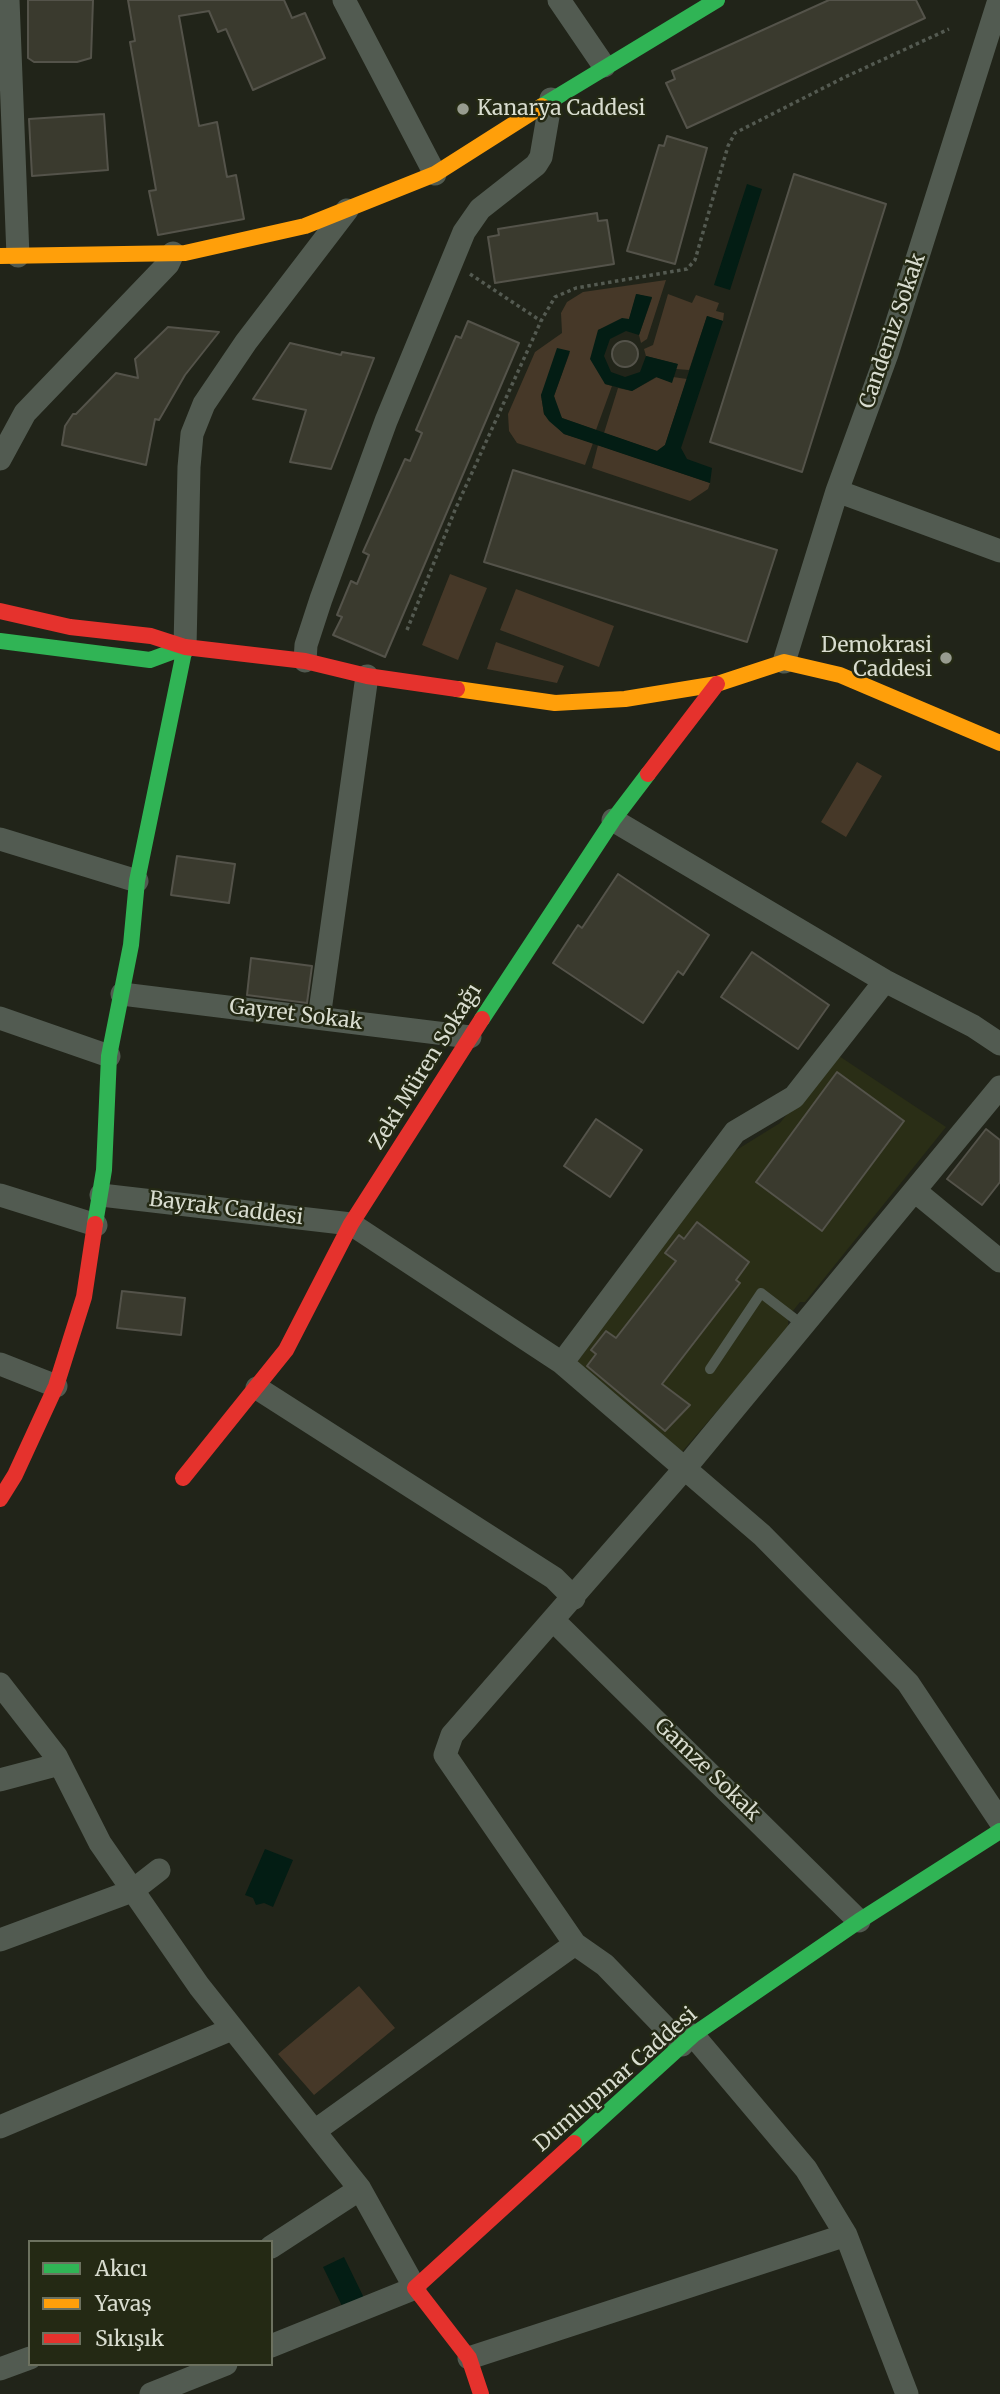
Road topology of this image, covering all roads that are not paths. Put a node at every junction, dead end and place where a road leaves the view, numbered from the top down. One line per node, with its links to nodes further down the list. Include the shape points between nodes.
1 (8, 0): 11 (street)
2 (344, 0): 8 (street)
3 (559, 0): 6 (street)
4 (717, 0): 6 (street)
5 (999, 6): 13 (street, Candeniz Sokak, via 887,354)
6 (604, 66): 7 (street)
7 (551, 99): 8 (street); 18 (street, via 536,165 480,209 464,232 386,421 321,599)
8 (435, 174): 9 (street)
9 (346, 210): 10 (street, via 305,226); 17 (street, via 246,342 204,404 192,434)
10 (173, 253): 11 (street); 12 (street, via 168,264 25,413)
11 (9, 256)
12 (0, 459)
13 (837, 491): 14 (street); 19 (street, Candeniz Sokak)
14 (1000, 551)
15 (0, 611): 17 (street, via 69,627 151,636)
16 (0, 641): 17 (street, via 150,660)
17 (185, 647): 18 (street); 25 (street)
18 (304, 660): 20 (street)
19 (784, 662): 21 (street); 22 (street, via 840,675)
20 (367, 676): 21 (street, via 555,703 625,699); 29 (street)
21 (717, 684): 23 (street, Zeki Müren Sokağı)
22 (1000, 743)
23 (613, 820): 26 (street); 30 (street, Zeki Müren Sokağı)
24 (0, 839): 25 (street)
25 (137, 881): 27 (street)
26 (886, 981): 31 (street); 41 (street, via 794,1097 735,1132)
27 (121, 994): 29 (street, Gayret Sokak); 32 (street)
28 (0, 1018): 32 (street)
29 (319, 1018): 30 (street, Gayret Sokak)
30 (470, 1037): 37 (street, Zeki Müren Sokağı)
31 (1000, 1044)
32 (109, 1056): 36 (street)
33 (1000, 1087): 34 (street)
34 (915, 1191): 39 (street); 40 (street)
35 (0, 1195): 38 (street)
36 (101, 1195): 37 (street, Bayrak Caddesi); 38 (street)
37 (351, 1224): 41 (street); 45 (street, Zeki Müren Sokağı, via 286,1350)
38 (96, 1225): 44 (street, via 84,1297)
39 (1000, 1261)
40 (804, 1326): 43 (lane, via 761,1293); 46 (street)
41 (562, 1363): 46 (street)
42 (0, 1364): 44 (street)
43 (710, 1369)
44 (56, 1386): 48 (street)
45 (257, 1388): 47 (street, Zeki Müren Sokağı); 49 (street, via 554,1578)
46 (686, 1468): 49 (street); 54 (street, via 762,1535 908,1683)
47 (183, 1478)
48 (0, 1499)
49 (574, 1598): 50 (street)
50 (553, 1620): 58 (street, Gamze Sokak); 60 (street, via 452,1735 445,1755)
51 (0, 1684): 52 (street)
52 (60, 1764): 53 (street); 57 (street, via 100,1843)
53 (0, 1780)
54 (1000, 1821)
55 (1000, 1831): 58 (street, Dumlupınar Caddesi)
56 (159, 1870): 57 (street)
57 (132, 1891): 59 (street); 61 (street)
58 (859, 1922): 62 (street, Dumlupınar Caddesi)
59 (0, 1940)
60 (575, 1944): 62 (street, via 605,1965); 64 (street)
61 (232, 2029): 63 (street); 64 (street)
62 (687, 2040): 66 (street, via 806,2169); 68 (street, Dumlupınar Caddesi)
63 (0, 2127)
64 (316, 2130): 65 (street)
65 (360, 2189): 67 (street); 68 (street)
66 (846, 2235): 70 (street); 76 (street)
67 (273, 2246)
68 (415, 2288): 69 (street); 70 (street)
69 (273, 2345)
70 (469, 2358): 75 (street)
71 (28, 2359): 73 (street)
72 (221, 2366): 74 (street)
73 (0, 2369)
74 (151, 2394)
75 (481, 2394)
76 (907, 2394)

